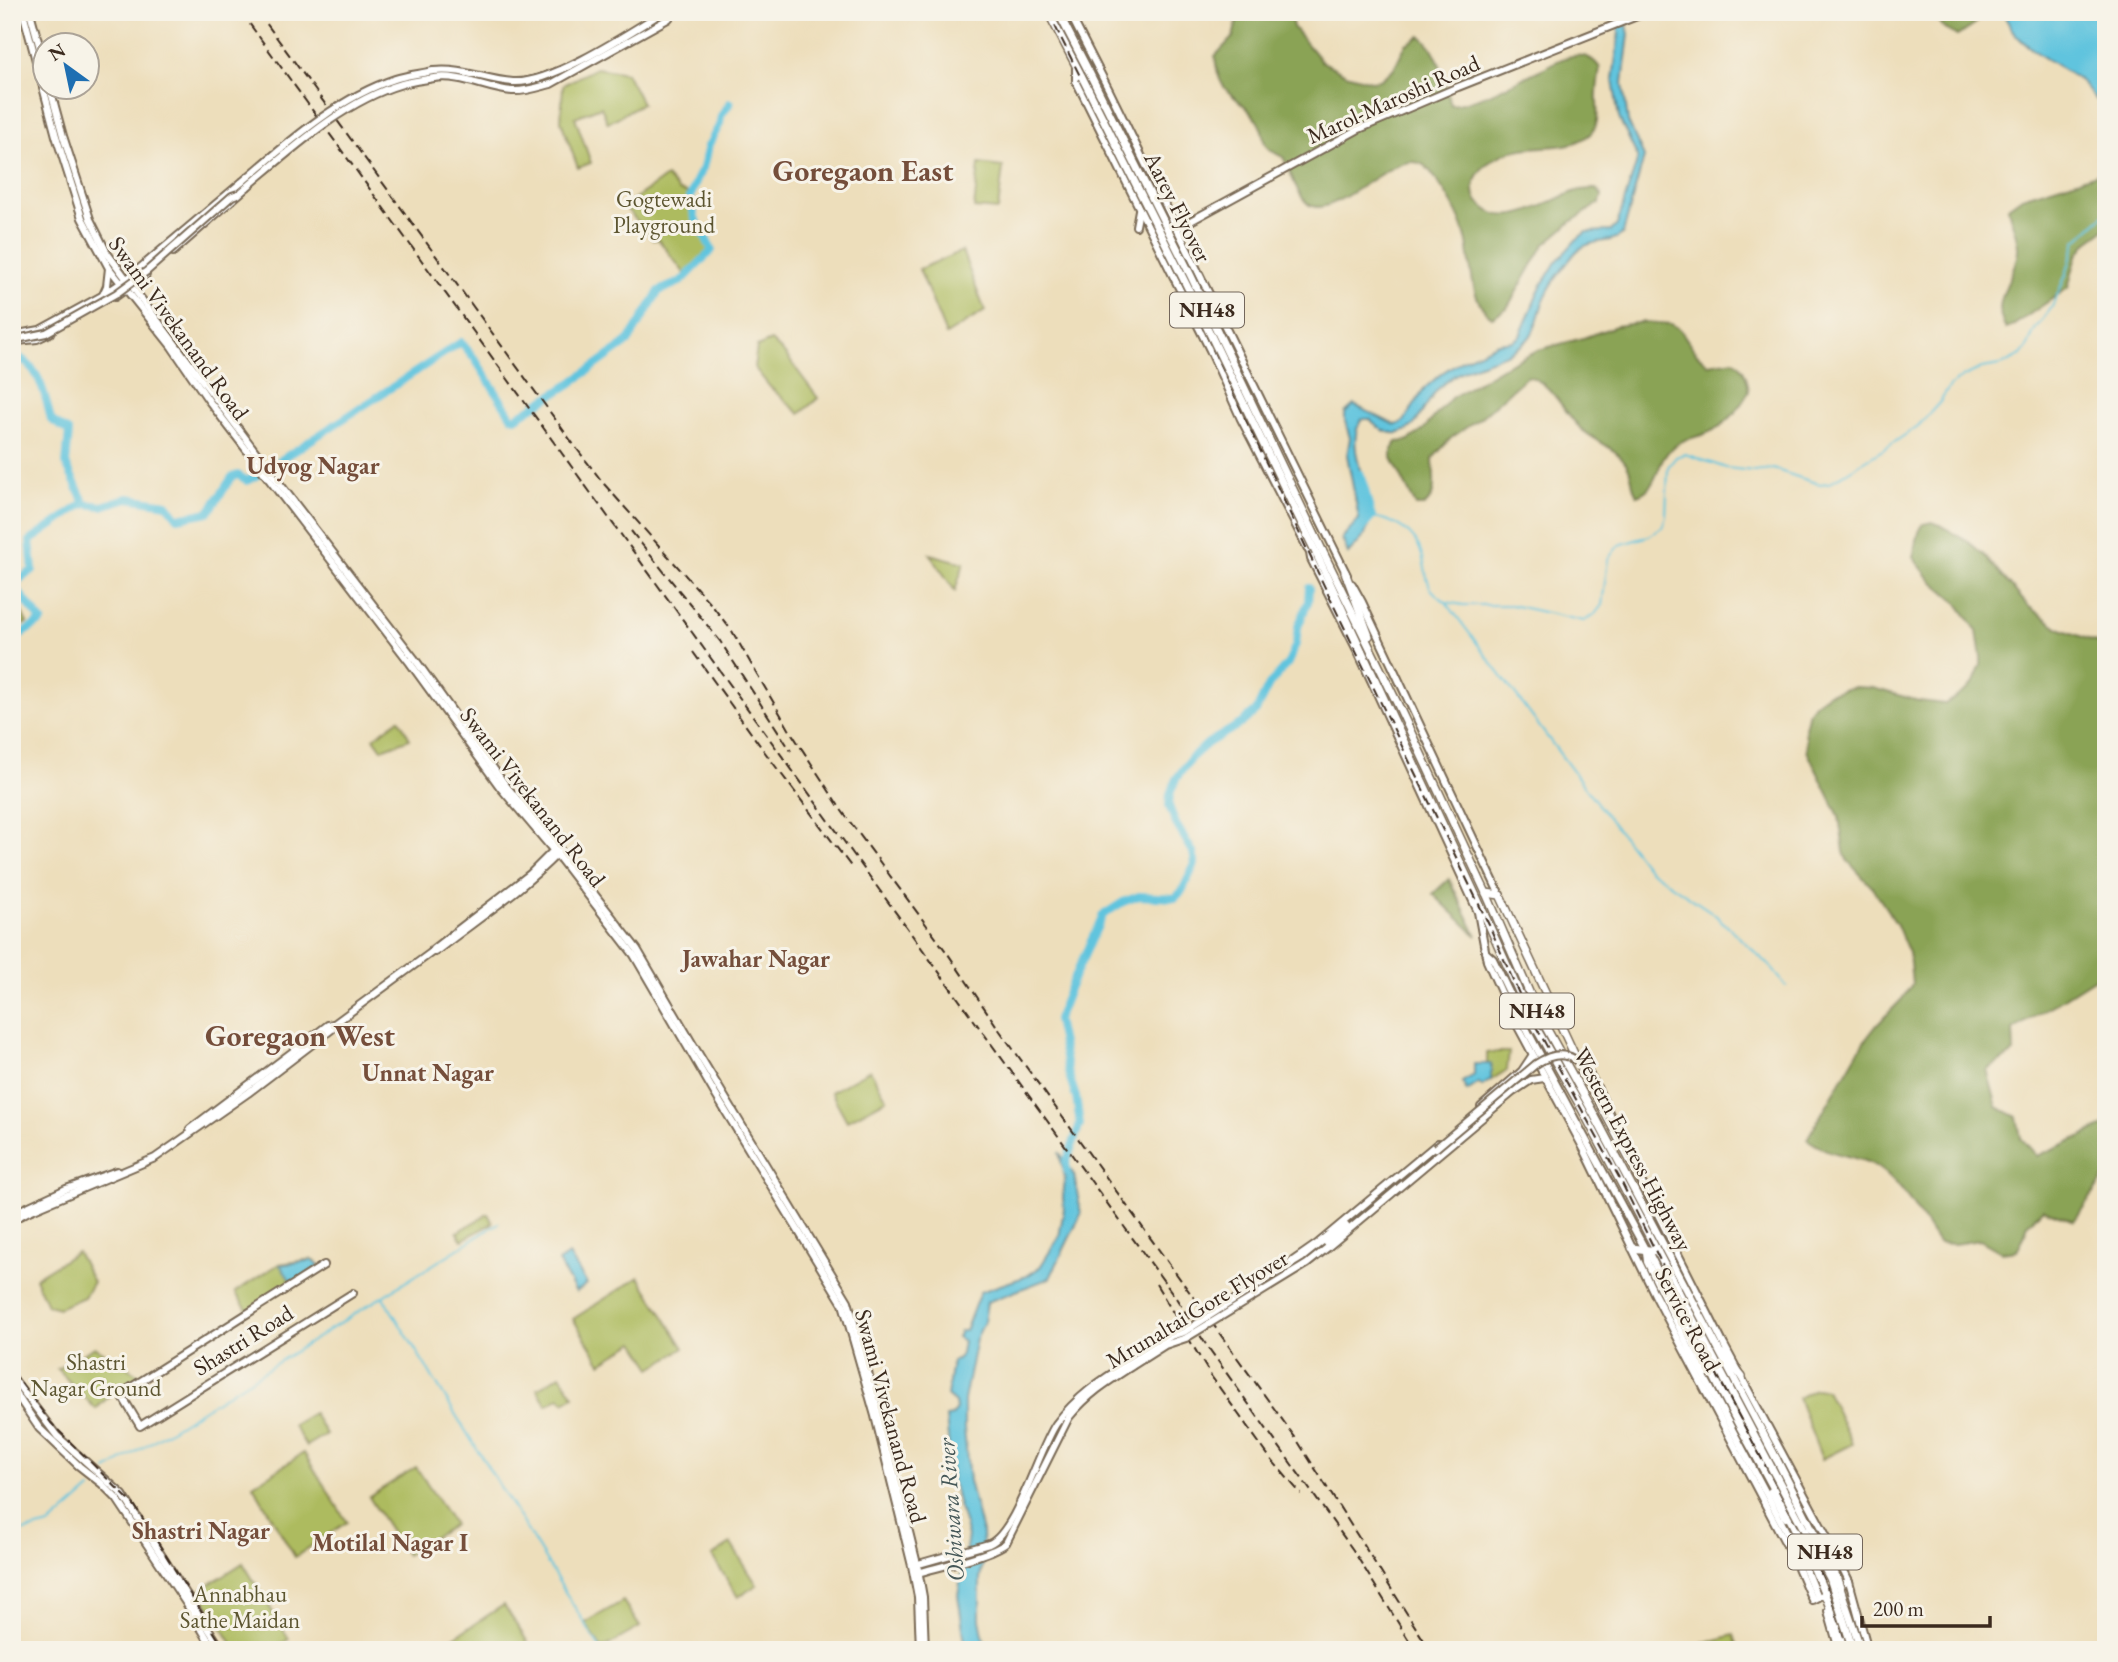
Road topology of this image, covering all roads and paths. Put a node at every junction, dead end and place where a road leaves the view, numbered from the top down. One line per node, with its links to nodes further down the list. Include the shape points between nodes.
1 (23, 12): 19 (main road, Swami Vivekanand Road, via 82,218)
2 (30, 12): 9 (main road)
3 (663, 12): 11 (main road, via 549,76 528,82 449,70)
4 (674, 12): 11 (main road, via 551,84 532,89 512,91)
5 (1048, 12): 10 (highway, NH48)
6 (1058, 12): 12 (highway, NH48)
7 (1069, 12): 17 (main road)
8 (1647, 12): 17 (main road, Marol-Maroshi Road, via 1356,130)
9 (36, 32)
10 (1076, 65): 12 (highway, NH48); 15 (main road, via 1076,81)
11 (433, 75): 14 (main road, bridge, via 355,105)
12 (1086, 75): 29 (highway, Aarey Flyover / NH48, bridge, via 1191,276)
13 (54, 102): 21 (main road, Swami Vivekanand Road, via 90,219)
14 (236, 192): 20 (main road); 21 (main road); 26 (main road, bridge, via 119,290 46,331)
15 (1139, 209): 16 (main road); 18 (main road)
16 (1136, 226)
17 (1177, 229): 18 (main road, Marol-Maroshi Road); 27 (main road)
18 (1154, 238): 28 (main road)
19 (109, 268): 21 (main road, Swami Vivekanand Road); 23 (main road)
20 (153, 269): 22 (main road); 25 (main road)
21 (124, 282): 22 (main road, Swami Vivekanand Road); 23 (main road)
22 (129, 289): 24 (main road); 25 (main road, Swami Vivekanand Road)
23 (102, 296): 26 (main road, via 40,330)
24 (113, 299): 25 (main road); 26 (main road, via 43,337)
25 (138, 300): 32 (main road, Swami Vivekanand Road)
26 (12, 338)
27 (1231, 341): 28 (main road); 30 (main road)
28 (1210, 351): 29 (main road, via 1241,419)
29 (1316, 552): 31 (highway, Western Express Highway / NH48); 35 (main road, via 1311,559 1478,912); 45 (highway, Western Express Highway / NH48, via 1531,1019)
30 (1345, 572): 31 (highway, via 1369,636); 34 (main road)
31 (1368, 645): 33 (highway, Western Express Highway / NH48)
32 (557, 850): 42 (main road, via 519,889 164,1149 66,1189); 53 (main road, Swami Vivekanand Road, via 634,955)
33 (1486, 893): 34 (highway); 48 (highway, Western Express Highway / NH48, via 1539,1015)
34 (1500, 895): 41 (highway, via 1576,1058)
35 (1486, 952): 36 (main road, Service Road); 37 (main road)
36 (1532, 1056): 37 (main road, Service Road); 38 (main road)
37 (1541, 1066): 39 (main road, Service Road); 44 (main road)
38 (1522, 1071): 40 (main road, via 1530,1071); 49 (main road, Mrunaltai Gore Flyover, via 1317,1244)
39 (1544, 1078): 40 (main road); 43 (main road, Service Road)
40 (1531, 1080): 50 (main road, Mrunaltai Gore Flyover, bridge, via 1317,1256)
41 (1640, 1179): 46 (main road, Mrunaltai Gore Flyover); 49 (main road, Mrunaltai Gore Flyover, bridge, via 1581,1062 1563,1054 1545,1058 1321,1247)
42 (12, 1217)
43 (1632, 1248): 44 (highway); 55 (main road, Service Road)
44 (1645, 1250): 45 (highway); 55 (main road); 67 (main road, via 1803,1550)
45 (1657, 1251): 51 (highway, Western Express Highway / NH48)
46 (1677, 1254): 48 (highway); 58 (main road, Mrunaltai Gore Flyover)
47 (323, 1266): 52 (main road, Shastri Road, via 122,1393 140,1426)
48 (1674, 1268): 54 (highway, Western Express Highway / NH48)
49 (1264, 1281): 50 (main road, Mrunaltai Gore Flyover, bridge)
50 (1255, 1291): 56 (main road, Mrunaltai Gore Flyover, bridge, via 1171,1336)
51 (1678, 1292): 60 (highway, Western Express Highway / NH48); 67 (highway, via 1681,1309 1710,1371 1776,1491)
52 (351, 1294)
53 (853, 1325): 61 (main road, Swami Vivekanand Road); 64 (main road, Swami Vivekanand Road)
54 (1715, 1346): 58 (highway); 60 (highway, Western Express Highway / NH48)
55 (1689, 1353): 67 (main road, Service Road, via 1796,1563)
56 (1131, 1364): 62 (main road, Mrunaltai Gore Flyover, via 1092,1386 1066,1410 999,1538); 62 (main road, Mrunaltai Gore Flyover, via 1083,1400 1069,1418 1010,1539 1003,1547)
57 (12, 1377): 69 (main road, via 57,1436 124,1497)
58 (1741, 1377): 66 (main road, Mrunaltai Gore Flyover)
59 (12, 1388): 68 (main road, via 39,1428 117,1499)
60 (1773, 1462): 72 (highway, Western Express Highway / NH48, bridge, via 1830,1578); 73 (highway, Western Express Highway / NH48, bridge, via 1836,1576)
61 (914, 1549): 63 (main road); 64 (main road, Swami Vivekanand Road)
62 (963, 1556): 63 (main road); 65 (main road)
63 (931, 1560): 64 (main road)
64 (915, 1565): 65 (main road, Swami Vivekanand Road)
65 (916, 1574): 70 (main road, Swami Vivekanand Road)
66 (1849, 1581): 67 (main road); 74 (main road, Mrunaltai Gore Flyover)
67 (1819, 1596): 71 (highway)
68 (214, 1650)
69 (222, 1650)
70 (923, 1650)
71 (1842, 1650)
72 (1853, 1650)
73 (1861, 1650)
74 (1868, 1650)

